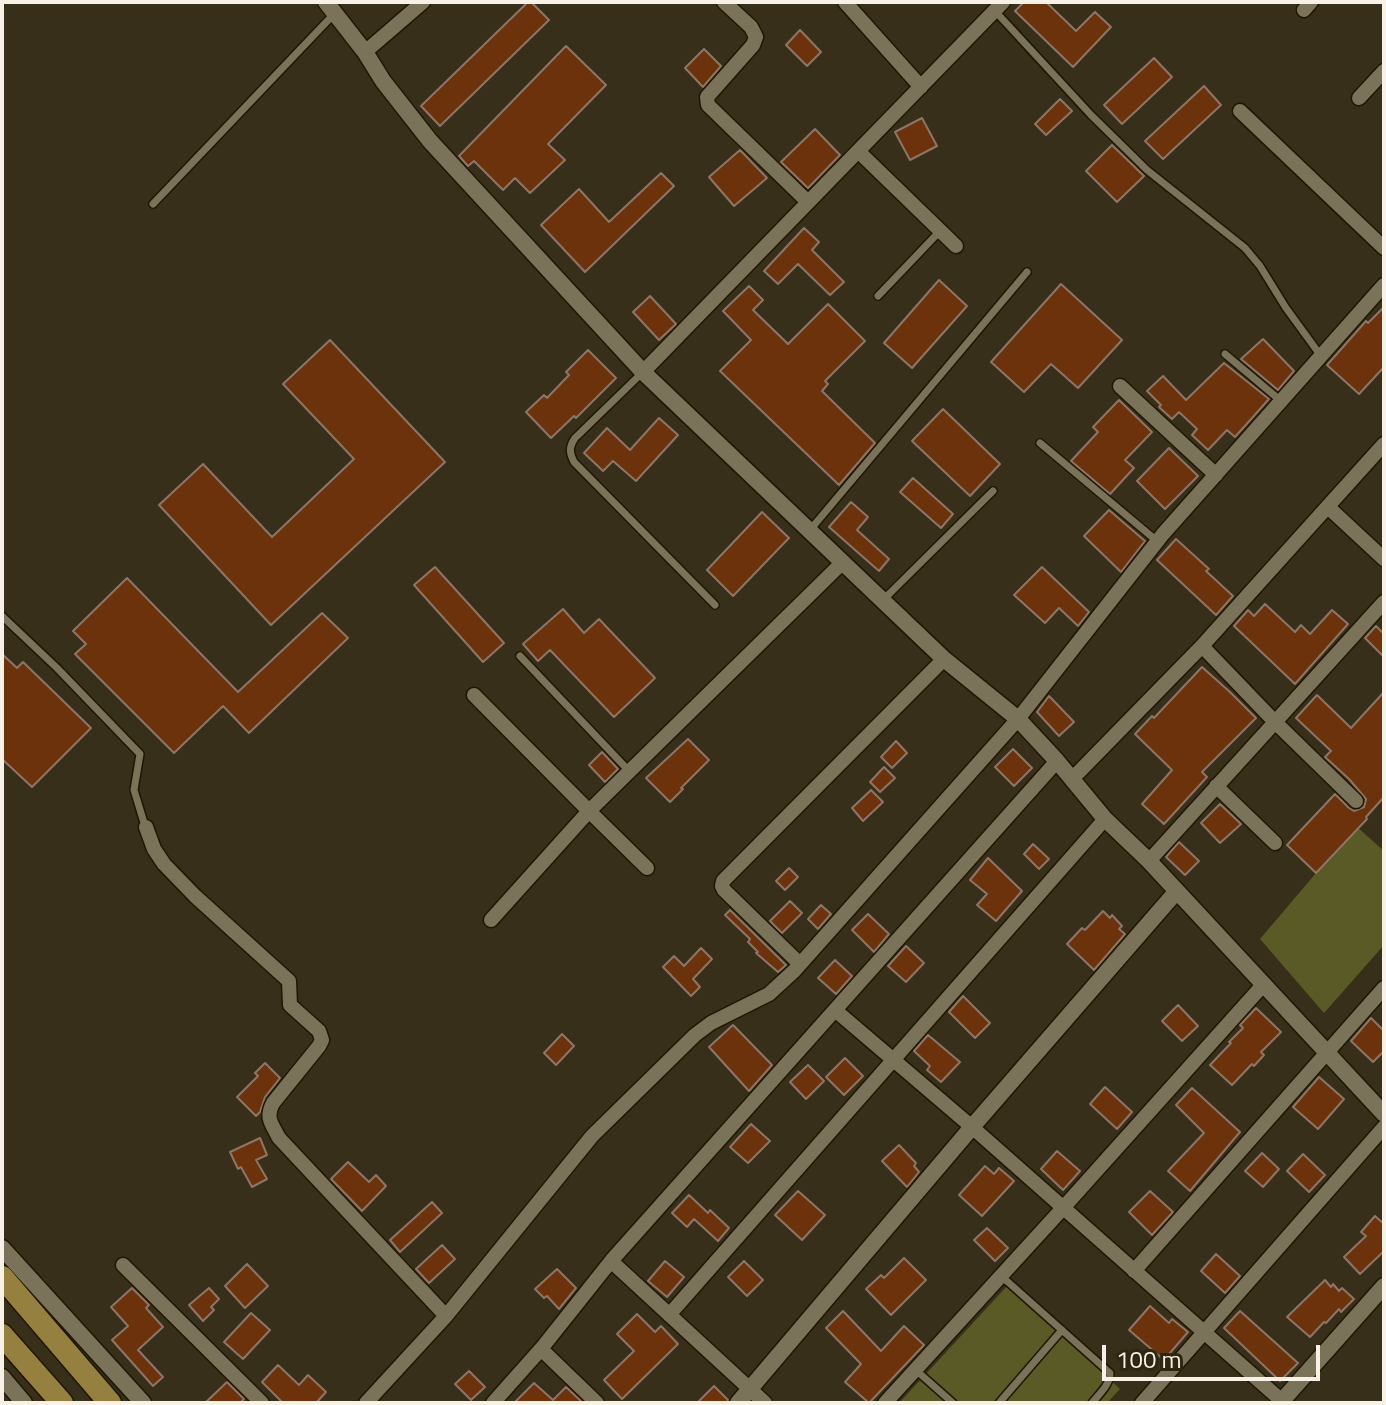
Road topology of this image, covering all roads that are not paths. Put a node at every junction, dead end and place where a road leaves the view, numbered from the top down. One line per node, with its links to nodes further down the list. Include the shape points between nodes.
1 (423, 2): 6 (street)
2 (724, 2): 12 (street, via 756,37 707,97 708,105)
3 (845, 2): 8 (street)
4 (999, 6): 8 (street); 21 (lane, via 1091,115 1147,170 1245,248)
5 (330, 8): 6 (street); 13 (lane)
6 (365, 52): 22 (street, via 430,141)
7 (1384, 71): 9 (street)
8 (921, 87): 11 (street)
9 (1359, 98)
10 (1240, 111): 16 (street)
11 (858, 151): 12 (street); 14 (street)
12 (808, 202): 22 (street)
13 (153, 204)
14 (940, 231): 15 (street); 19 (lane)
15 (956, 246)
16 (1384, 248)
17 (1027, 272): 30 (lane)
18 (1384, 285): 21 (street)
19 (878, 296)
20 (1225, 354): 24 (lane)
21 (1321, 356): 24 (street)
22 (643, 372): 30 (street); 36 (lane, via 575,438 570,454)
23 (1120, 386): 27 (street)
24 (1281, 401): 27 (street)
25 (1040, 443): 31 (lane)
26 (1384, 444): 29 (street)
27 (1216, 475): 31 (street)
28 (993, 491): 34 (lane)
29 (1328, 507): 32 (street); 38 (street)
30 (810, 530): 33 (street)
31 (1157, 541): 42 (street)
32 (1384, 559)
33 (843, 562): 34 (street); 45 (street)
34 (883, 600): 40 (street)
35 (1384, 602): 43 (street)
36 (715, 605)
37 (2, 616): 51 (lane, via 140,754 134,790)
38 (1202, 646): 43 (street); 46 (street)
39 (520, 656): 45 (lane)
40 (944, 659): 42 (street); 57 (street, via 723,881 724,890)
41 (474, 695): 49 (street)
42 (1018, 719): 44 (street); 57 (street)
43 (1275, 722): 47 (street); 48 (street)
44 (1057, 761): 46 (street); 60 (street)
45 (629, 772): 49 (street)
46 (1072, 779): 50 (street)
47 (1216, 786): 52 (street); 53 (street)
48 (1356, 801)
49 (589, 811): 54 (street); 56 (street)
50 (1105, 819): 53 (street); 62 (street)
51 (146, 827): 74 (street, via 164,864 289,981 290,1005 319,1031 319,1046 268,1112 279,1138)
52 (1275, 843)
53 (1149, 861): 55 (street)
54 (647, 868)
55 (1176, 892): 58 (street); 64 (street)
56 (491, 920)
57 (800, 964): 74 (street, via 769,994 695,1035 592,1136)
58 (1263, 985): 61 (street); 66 (street)
59 (1384, 988): 61 (street)
60 (835, 1010): 62 (street); 68 (street)
61 (1327, 1053): 63 (street); 70 (street)
62 (894, 1059): 64 (street); 73 (street)
63 (1384, 1114)
64 (972, 1127): 66 (street); 81 (street)
65 (1384, 1127): 76 (street)
66 (1063, 1208): 70 (street); 93 (street)
67 (2, 1248): 86 (street)
68 (611, 1261): 73 (street); 78 (street)
69 (123, 1265): 87 (street)
70 (1134, 1271): 76 (street)
71 (2, 1277): 85 (highway)
72 (1384, 1286): 82 (street)
73 (669, 1315): 81 (street)
74 (446, 1316): 88 (street)
75 (1062, 1330): 79 (lane, via 1001,1280); 95 (lane); 96 (lane, via 1110,1373)
76 (1204, 1332): 82 (street); 97 (street)
77 (2, 1335): 84 (highway)
78 (541, 1349): 89 (street); 90 (street)
79 (918, 1372): 93 (lane); 94 (lane)
80 (2, 1377): 83 (street)
81 (750, 1390): 91 (street); 92 (street)
82 (1281, 1402)
83 (24, 1403)
84 (62, 1403)
85 (110, 1403)
86 (143, 1403)
87 (262, 1403)
88 (366, 1403)
89 (493, 1403)
90 (597, 1403)
91 (738, 1403)
92 (765, 1403)
93 (888, 1403)
94 (953, 1403)
95 (999, 1403)
96 (1092, 1403)
97 (1142, 1403)

